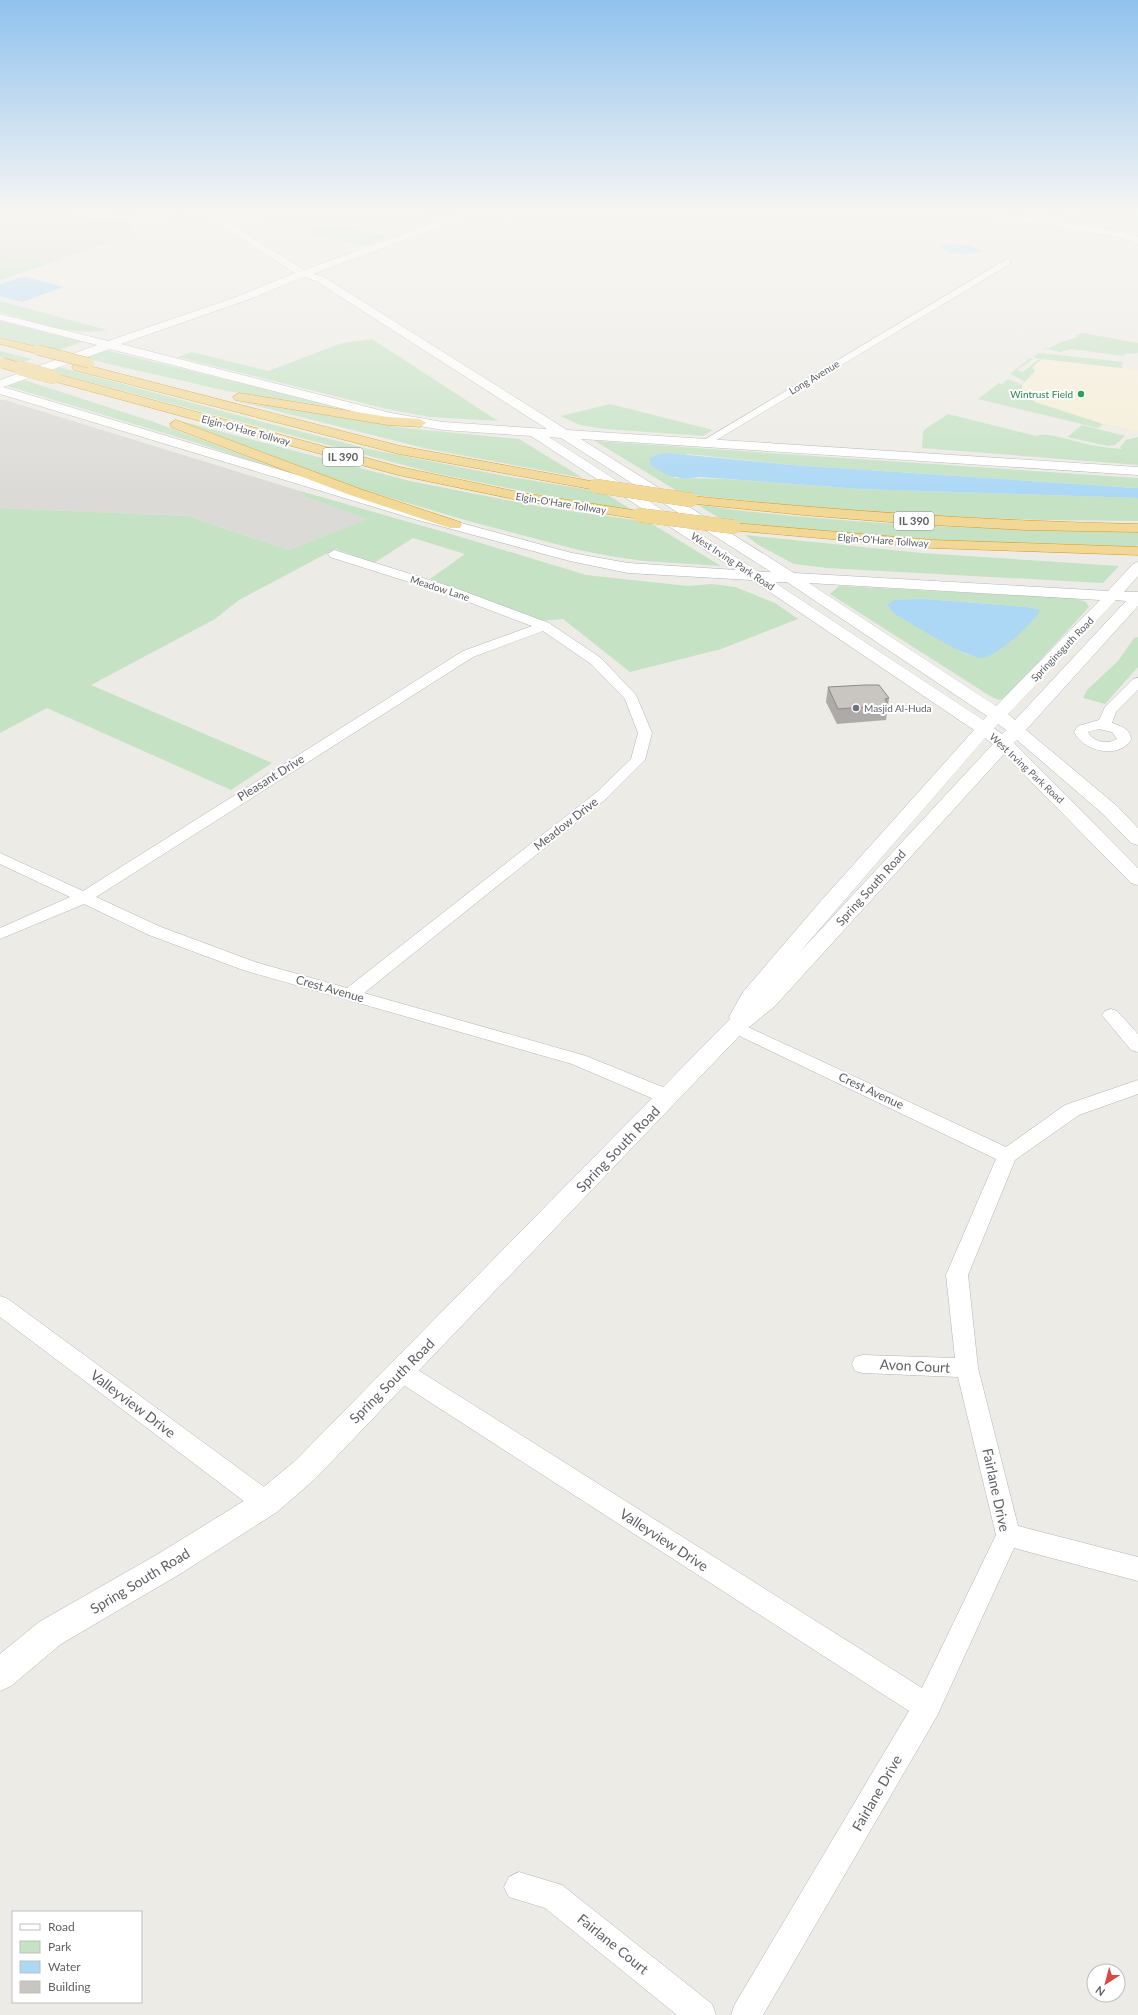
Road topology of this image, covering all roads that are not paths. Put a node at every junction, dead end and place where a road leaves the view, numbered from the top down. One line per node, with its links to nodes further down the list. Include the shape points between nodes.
1 (205, 306): 7 (main road)
2 (345, 306): 14 (main road, West Irving Park Road)
3 (363, 306): 25 (main road, West Irving Park Road)
4 (933, 306): 26 (street, Long Avenue)
5 (0, 317): 6 (main road)
6 (54, 331): 7 (main road, via 93,334); 9 (main road)
7 (134, 331): 9 (main road); 10 (main road); 13 (main road, via 129,343 131,348)
8 (0, 341): 12 (highway)
9 (92, 341): 10 (main road); 16 (main road)
10 (107, 345): 13 (main road); 18 (main road)
11 (0, 346): 12 (highway, Elgin-O'Hare Tollway / IL 390)
12 (34, 352): 15 (highway, Elgin-O'Hare Tollway / IL 390)
13 (143, 354): 23 (main road)
14 (428, 362)
15 (83, 365): 23 (highway, via 219,394 388,421); 30 (highway, Elgin-O'Hare Tollway / IL 390, bridge, via 398,450 596,486 691,500 867,518)
16 (1, 367): 17 (highway)
17 (47, 379): 29 (highway, via 355,492); 33 (highway, Elgin-O'Hare Tollway / IL 390, bridge, via 398,471 518,496 639,515 855,539 894,546)
18 (0, 384)
19 (0, 390): 21 (main road)
20 (0, 395): 21 (main road)
21 (16, 395): 29 (main road, via 404,512)
22 (513, 419): 24 (main road, West Irving Park Road)
23 (420, 423): 24 (main road, via 482,430)
24 (533, 432): 25 (main road); 35 (main road, West Irving Park Road)
25 (567, 435): 26 (main road); 36 (main road, West Irving Park Road)
26 (704, 443): 27 (main road)
27 (1138, 471)
28 (1138, 524): 30 (highway)
29 (455, 525): 35 (main road, via 595,562 666,571)
30 (1093, 527): 31 (highway, Elgin-O'Hare Tollway / IL 390)
31 (1138, 528)
32 (334, 554): 39 (street, Meadow Lane, via 454,592)
33 (1133, 557)
34 (1138, 567): 37 (main road, Springinsguth Road)
35 (754, 575): 36 (main road); 43 (main road, West Irving Park Road)
36 (789, 577): 37 (main road); 41 (main road, West Irving Park Road)
37 (1114, 595): 38 (main road); 41 (main road, Springinsguth Road)
38 (1138, 597): 44 (main road, Springinsguth Road)
39 (544, 626): 48 (street, Pleasant Drive, via 468,654); 50 (street, Meadow Drive, via 596,661 631,698 645,733 638,760 602,795)
40 (1138, 682): 42 (street, via 1110,710)
41 (998, 715): 43 (main road, Springinsguth Road); 44 (main road, West Irving Park Road)
42 (1104, 725)
43 (984, 729): 44 (main road, West Irving Park Road); 52 (main road, Spring South Road, via 756,990)
44 (1010, 736): 45 (main road, West Irving Park Road, via 1110,810); 47 (main road, West Irving Park Road, via 1075,812); 52 (main road, Spring South Road, via 767,1001)
45 (1138, 839)
46 (0, 858): 48 (street, Crest Avenue)
47 (1138, 879)
48 (82, 898): 49 (street, Pleasant Drive); 50 (street, Crest Avenue, via 156,931 239,962)
49 (0, 934)
50 (350, 995): 55 (street, Crest Avenue, via 579,1060)
51 (1111, 1015): 53 (street)
52 (735, 1027): 55 (main road, Spring South Road); 56 (street, Crest Avenue)
53 (1138, 1046)
54 (1138, 1087): 56 (street, via 1072,1110)
55 (668, 1097): 60 (main road, Spring South Road)
56 (1007, 1156): 59 (street, Fairlane Drive, via 958,1275)
57 (0, 1305): 61 (street, Valleyview Drive)
58 (863, 1364): 59 (street, Avon Court)
59 (967, 1368): 62 (street, Fairlane Drive)
60 (402, 1372): 61 (main road, Spring South Road, via 305,1470); 65 (street, Valleyview Drive)
61 (266, 1503): 64 (main road, Spring South Road, via 169,1564 50,1633)
62 (1008, 1535): 63 (street); 65 (street, Fairlane Drive)
63 (1138, 1570)
64 (0, 1675)
65 (927, 1707): 68 (street, Fairlane Drive)
66 (519, 1887): 67 (street, Fairlane Court, via 552,1895)
67 (701, 2015)
68 (746, 2015)

